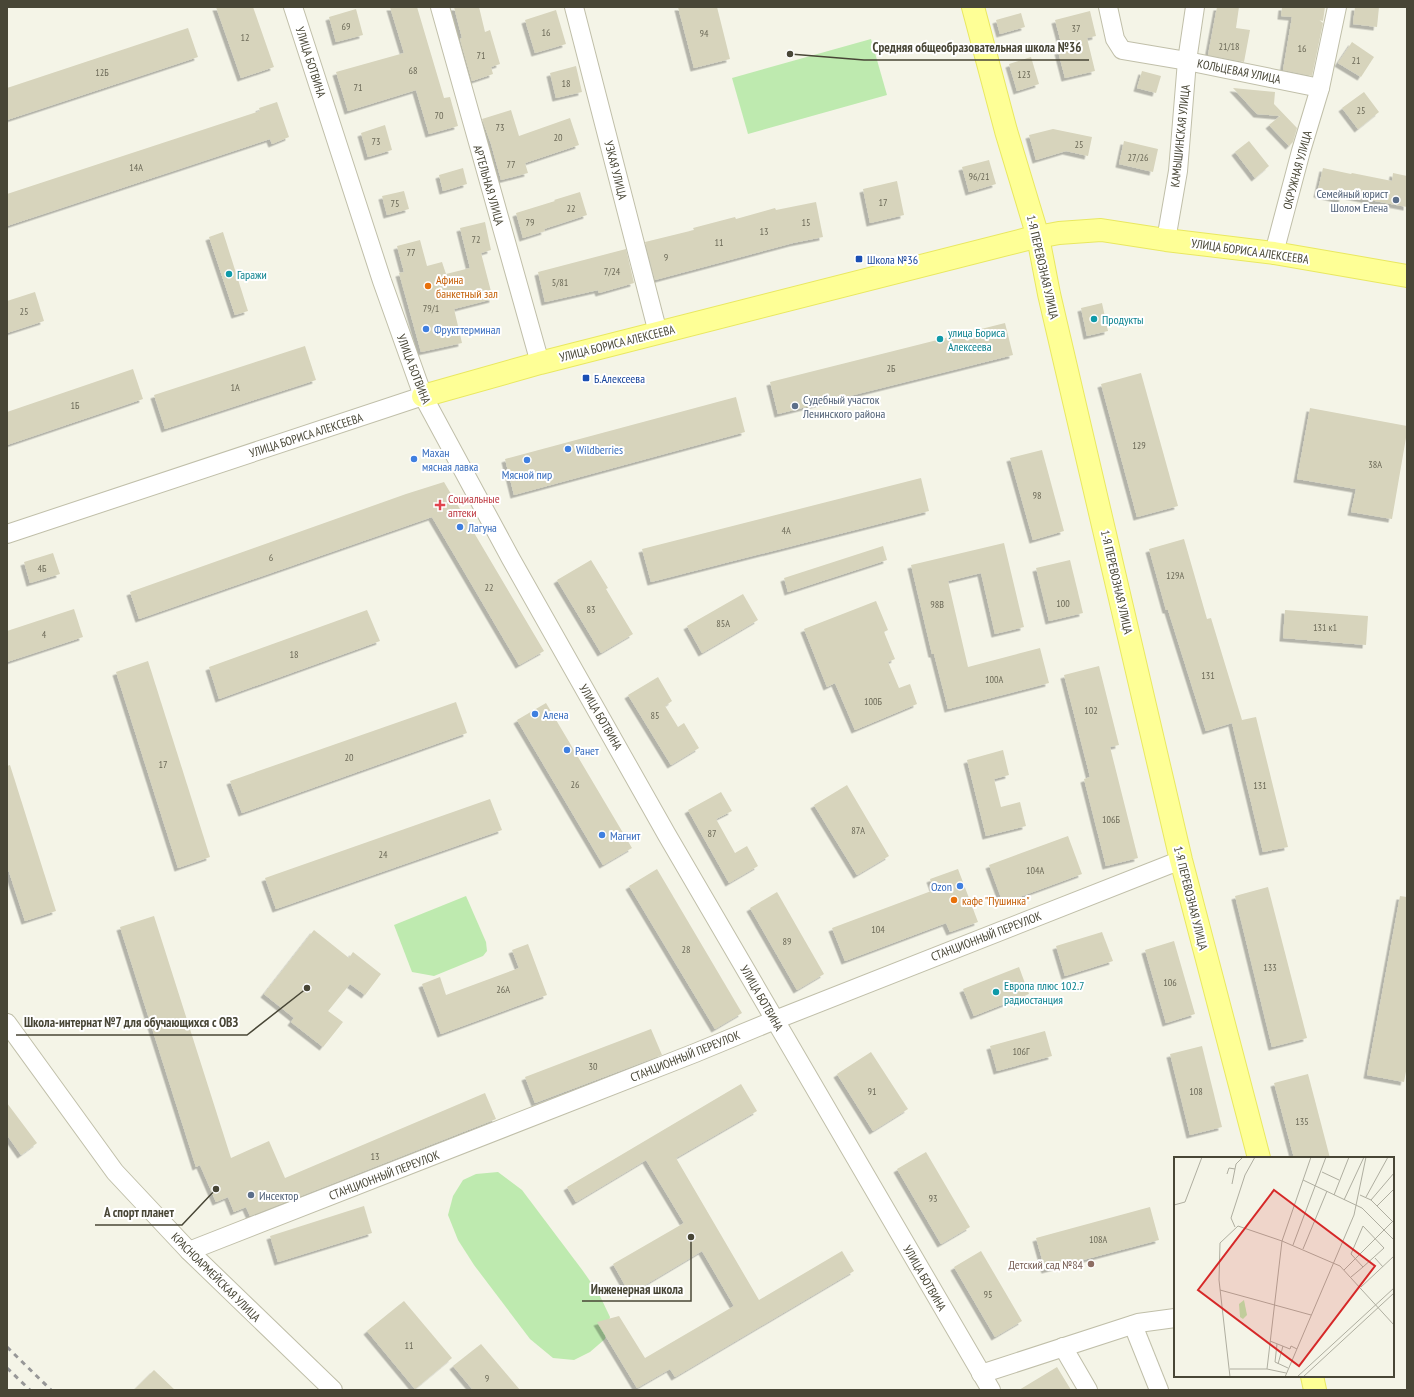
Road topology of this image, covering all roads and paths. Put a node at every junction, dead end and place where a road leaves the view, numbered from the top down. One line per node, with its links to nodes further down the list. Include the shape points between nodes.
1 (293, 7): 16 (street, УЛИЦА БОТВИНА, via 382,281)
2 (440, 7): 15 (street, АРТЕЛЬНАЯ УЛИЦА)
3 (574, 7): 14 (street, УЗКАЯ УЛИЦА)
4 (973, 7): 10 (main road, 1-Я ПЕРЕВОЗНАЯ УЛИЦА)
5 (1108, 7): 8 (street, КОЛЬЦЕВАЯ УЛИЦА, via 1115,39 1122,50)
6 (1195, 7): 8 (street, КАМЫШИНСКАЯ УЛИЦА)
7 (1337, 7): 9 (street)
8 (1187, 61): 9 (street, КОЛЬЦЕВАЯ УЛИЦА); 11 (street, КАМЫШИНСКАЯ УЛИЦА, via 1178,171)
9 (1320, 88): 12 (street, ОКРУЖНАЯ УЛИЦА)
10 (1038, 237): 11 (main road, УЛИЦА БОРИСА АЛЕКСЕЕВА, via 1101,230); 14 (main road, УЛИЦА БОРИСА АЛЕКСЕЕВА); 18 (main road, 1-Я ПЕРЕВОЗНАЯ УЛИЦА, via 1049,294)
11 (1166, 240): 12 (main road, УЛИЦА БОРИСА АЛЕКСЕЕВА)
12 (1274, 252): 13 (main road, УЛИЦА БОРИСА АЛЕКСЕЕВА)
13 (1407, 276)
14 (658, 333): 15 (main road, УЛИЦА БОРИСА АЛЕКСЕЕВА)
15 (540, 363): 16 (main road, УЛИЦА БОРИСА АЛЕКСЕЕВА)
16 (423, 396): 17 (street, УЛИЦА БОРИСА АЛЕКСЕЕВА); 19 (street, УЛИЦА БОТВИНА, via 514,565)
17 (7, 534)
18 (1181, 860): 19 (street, СТАНЦИОННЫЙ ПЕРЕУЛОК); 21 (main road, 1-Я ПЕРЕВОЗНАЯ УЛИЦА)
19 (775, 1020): 22 (street, СТАНЦИОННЫЙ ПЕРЕУЛОК); 26 (street, УЛИЦА БОТВИНА)
20 (7, 1023): 22 (street, КРАСНОАРМЕЙСКАЯ УЛИЦА, via 115,1172)
21 (1259, 1157)
22 (189, 1251): 28 (street, КРАСНОАРМЕЙСКАЯ УЛИЦА)
23 (1174, 1318): 24 (street)
24 (1133, 1325): 25 (street); 31 (street)
25 (1063, 1347): 26 (street); 30 (street)
26 (981, 1374): 29 (street, УЛИЦА БОТВИНА)
27 (1312, 1377): 32 (main road)
28 (333, 1390)
29 (991, 1390)
30 (1088, 1390)
31 (1159, 1390)
32 (1315, 1390)

